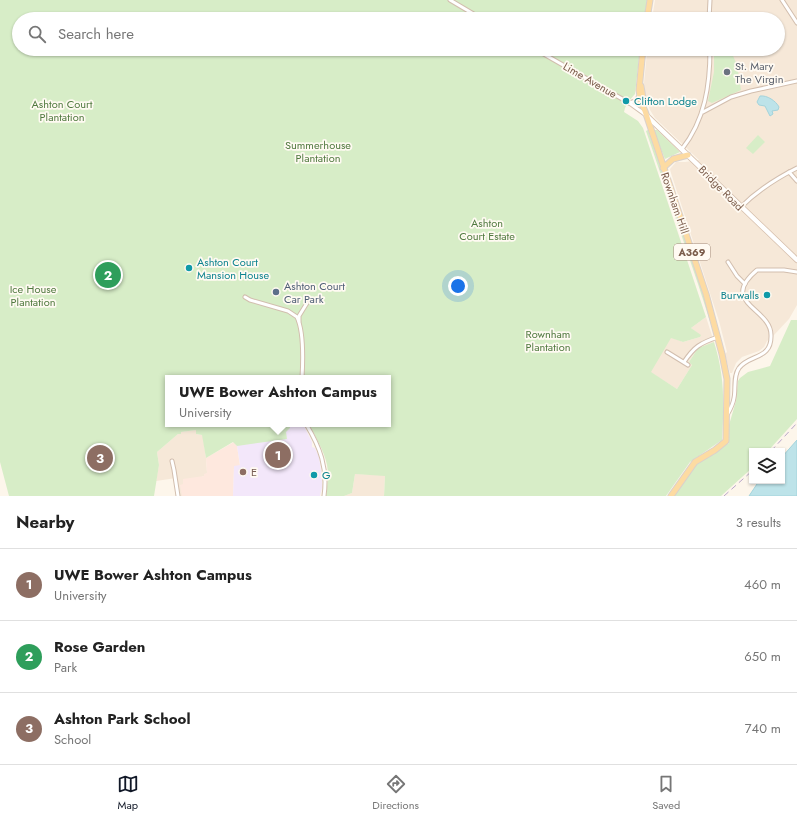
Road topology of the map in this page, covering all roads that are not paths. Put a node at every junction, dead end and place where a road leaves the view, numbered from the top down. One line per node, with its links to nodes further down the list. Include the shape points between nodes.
1 (450, 0): 5 (street)
2 (650, 0): 6 (main road)
3 (710, 0): 7 (street)
4 (782, 0): 8 (street)
5 (470, 12)
6 (648, 12)
7 (709, 12)
8 (797, 23)
9 (547, 56): 15 (street, Lime Avenue)
10 (642, 56): 13 (main road, A369)
11 (710, 56): 16 (street, via 708,88)
12 (797, 81): 16 (street, via 731,97)
13 (640, 83): 14 (main road, A369); 17 (main road, A369)
14 (639, 96): 17 (main road, A369); 17 (street, via 636,101 628,102)
15 (624, 100)
16 (703, 112): 18 (street, via 689,141)
17 (645, 113): 18 (main road, Bridge Road); 20 (main road, Rownham Hill / A369)
18 (682, 149): 19 (main road, Bridge Road)
19 (688, 155): 20 (main road, via 673,159); 24 (main road, Bridge Road)
20 (663, 168): 32 (main road, Rownham Hill / A369)
21 (797, 168): 22 (street)
22 (789, 172): 23 (street); 24 (street, via 755,194)
23 (797, 181)
24 (741, 207): 25 (main road, Bridge Road)
25 (797, 260)
26 (728, 262): 28 (street)
27 (797, 272): 28 (street, via 757,270)
28 (745, 284): 37 (street, via 742,291 744,297 770,328 771,342 765,352 739,368 732,407)
29 (245, 297): 31 (street, via 288,311 297,316)
30 (308, 303): 31 (street)
31 (298, 320): 36 (street)
32 (718, 337): 34 (street, via 700,343); 37 (main road, Rownham Hill / A369, via 727,379)
33 (667, 352): 34 (street)
34 (684, 362): 35 (street)
35 (688, 365)
36 (302, 375)
37 (727, 415): 42 (main road, Rownham Hill / A369, via 726,441 695,462)
38 (308, 427): 41 (street, via 323,461)
39 (172, 461): 40 (street)
40 (178, 496)
41 (324, 496)
42 (671, 496)

